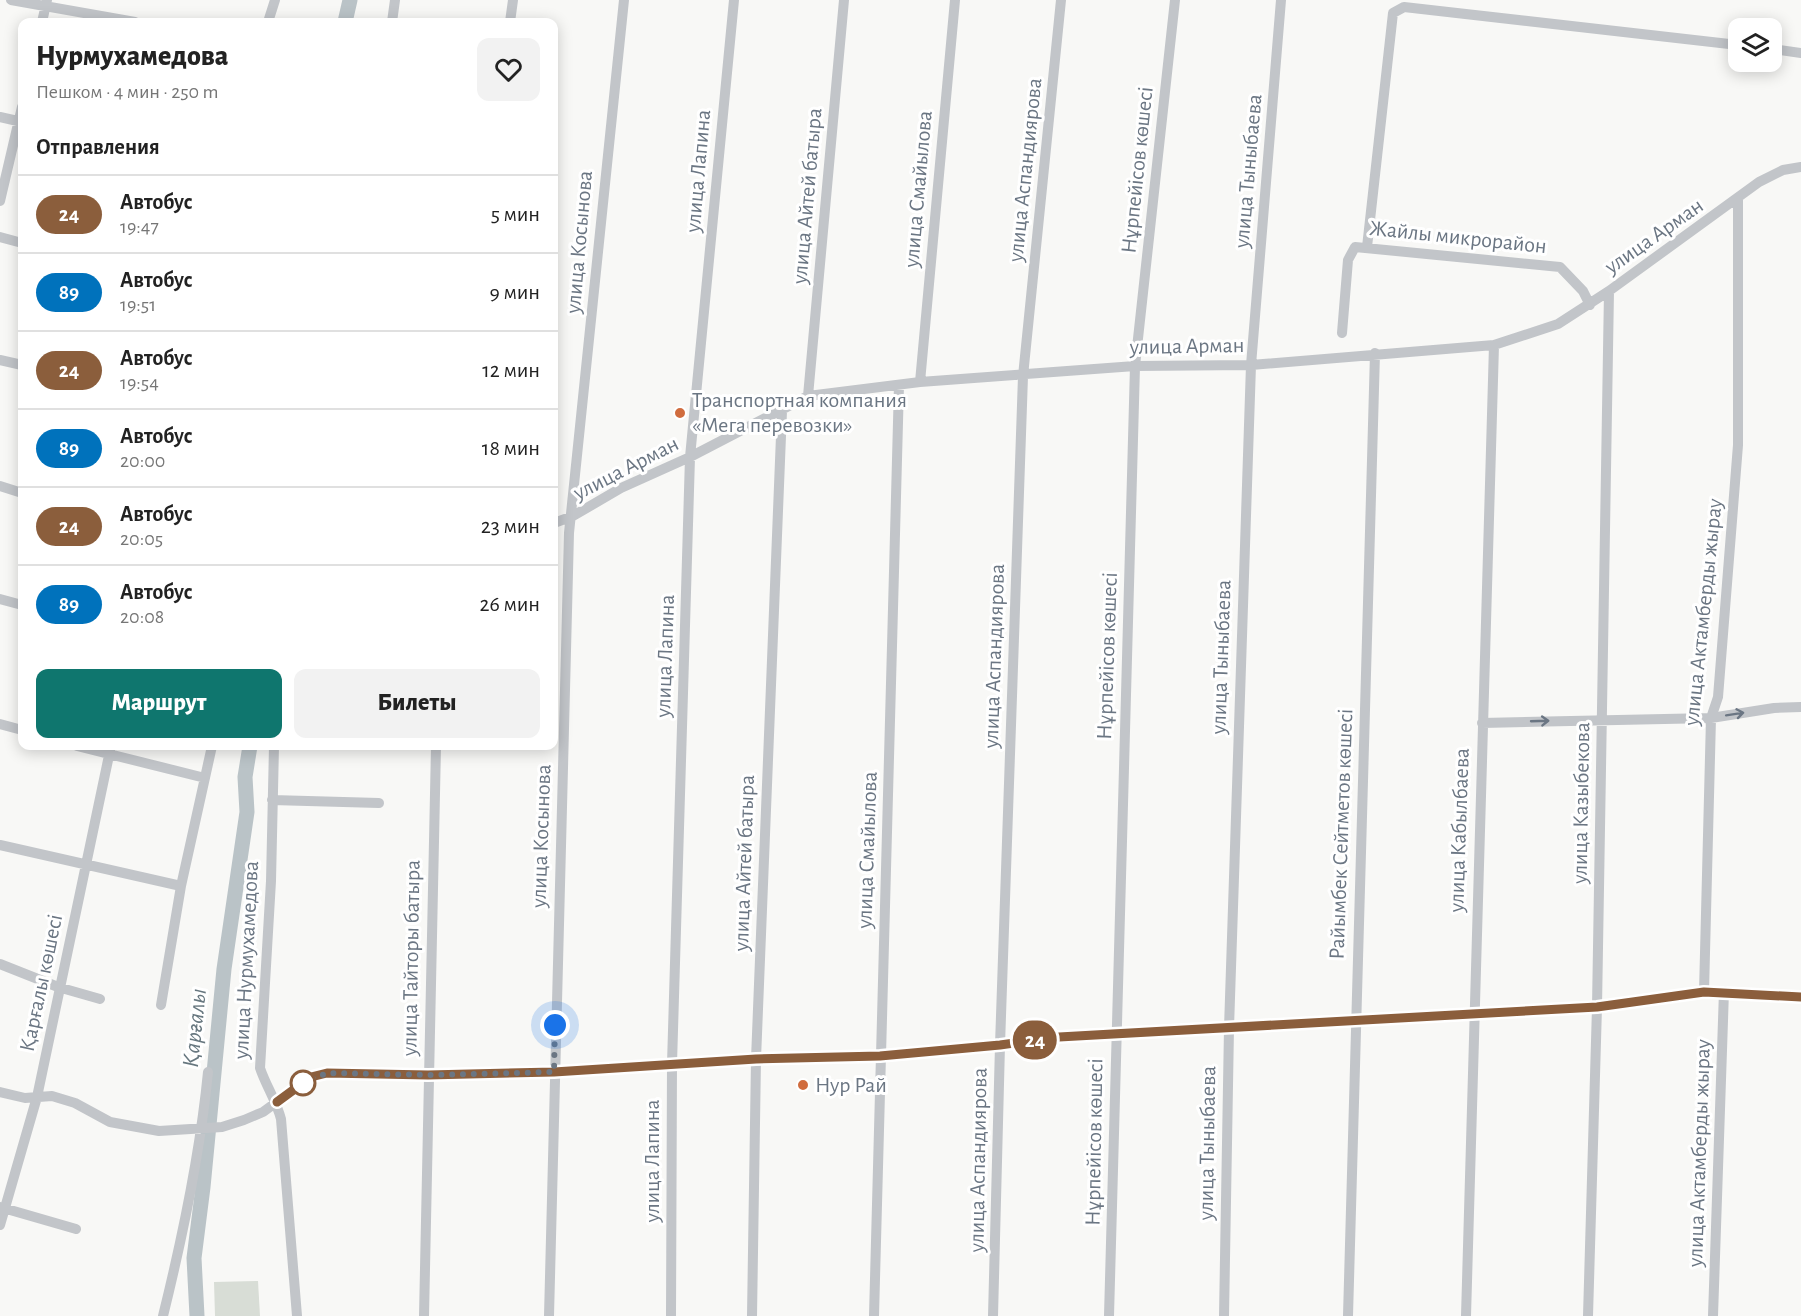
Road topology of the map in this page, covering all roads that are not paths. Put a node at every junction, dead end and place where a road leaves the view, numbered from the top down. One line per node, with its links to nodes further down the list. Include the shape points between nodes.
1 (11, 0): 12 (street)
2 (275, 0): 14 (street)
3 (395, 0): 15 (street)
4 (513, 0): 16 (street)
5 (624, 0): 46 (street, улица Косынова)
6 (734, 0): 43 (street, улица Лапина)
7 (844, 0): 41 (street, улица Айтей батыра)
8 (955, 0): 39 (street, улица Смайылова)
9 (1062, 0): 38 (street, улица Аспандиярова)
10 (1175, 0): 37 (street, Нұрпейісов көшесі)
11 (1281, 0): 36 (street, улица Тыныбаева)
12 (46, 4): 13 (street)
13 (115, 18)
14 (269, 18)
15 (393, 18)
16 (511, 18)
17 (1728, 44): 28 (street, via 1404,7 1398,10 1393,13)
18 (1782, 50): 19 (street)
19 (1801, 53)
20 (0, 117): 21 (street)
21 (18, 121)
22 (18, 133): 25 (street)
23 (1801, 167): 24 (street, улица Арман, via 1783,170 1759,182)
24 (1738, 200): 29 (street, улица Арман); 52 (street, улица Актамберды жырау, via 1738,445 1718,697)
25 (0, 201)
26 (0, 237): 27 (street)
27 (18, 242)
28 (1367, 247): 30 (street, Жайлы микрорайон, via 1560,267 1583,291); 31 (street, Жайлы микрорайон, via 1355,247 1350,253)
29 (1610, 291): 30 (street, улица Арман); 51 (street, улица Казыбекова)
30 (1590, 305): 32 (street, улица Арман, via 1558,324)
31 (1342, 333)
32 (1494, 345): 33 (street, улица Арман); 53 (street, улица Кабылбаева)
33 (1375, 353): 36 (street, улица Арман); 75 (street, Райымбек Сейтметов көшесі)
34 (0, 360): 35 (street)
35 (18, 364)
36 (1251, 365): 37 (street, улица Арман); 76 (street, улица Тыныбаева)
37 (1135, 366): 38 (street, улица Арман); 77 (street, Нұрпейісов көшесі)
38 (1023, 376): 39 (street, улица Арман); 78 (street, улица Аспандиярова)
39 (920, 382): 40 (street, улица Арман)
40 (899, 385): 41 (street, улица Арман); 79 (street, улица Смайылова)
41 (808, 396): 42 (street, улица Арман)
42 (782, 411): 43 (street, улица Арман); 80 (street, улица Айтей батыра)
43 (690, 457): 46 (street, улица Арман, via 621,488); 81 (street, улица Лапина)
44 (0, 486): 45 (street)
45 (18, 492)
46 (573, 516): 47 (street, улица Арман); 83 (street, улица Косынова, via 569,533)
47 (558, 522)
48 (0, 599): 49 (street)
49 (18, 603)
50 (1801, 707): 52 (street, one-way to 50)
51 (1602, 718): 52 (street); 53 (street, one-way to 51); 73 (street, улица Казыбекова)
52 (1711, 718): 68 (street, улица Актамберды жырау)
53 (1482, 723): 74 (street, улица Кабылбаева)
54 (0, 724): 55 (street)
55 (18, 729)
56 (110, 750): 60 (street); 64 (street, Қарғалы көшесі)
57 (211, 750): 60 (street)
58 (274, 750): 61 (street, улица Нурмухамедова)
59 (436, 750): 84 (street, улица Тайторы батыра)
60 (205, 778): 65 (street)
61 (272, 800): 62 (street); 87 (street, улица Нурмухамедова, via 260,1068)
62 (379, 803)
63 (0, 845): 64 (street)
64 (86, 866): 65 (street); 67 (street, Қарғалы көшесі)
65 (181, 886): 72 (street)
66 (0, 964): 67 (street)
67 (58, 987): 71 (street); 86 (street, Қарғалы көшесі)
68 (1704, 992): 69 (street); 73 (street)
69 (1724, 992): 70 (street); 105 (street, улица Актамберды жырау)
70 (1801, 997)
71 (100, 999)
72 (161, 1005)
73 (1597, 1007): 74 (street); 104 (street, улица Казыбекова)
74 (1474, 1013): 75 (street); 103 (street, улица Кабылбаева)
75 (1355, 1022): 76 (street); 102 (street, Райымбек Сейтметов көшесі)
76 (1228, 1028): 77 (street); 101 (street, улица Тыныбаева)
77 (1116, 1034): 78 (street); 100 (street, Нұрпейісов көшесі)
78 (1000, 1045): 79 (street); 99 (street, улица Аспандиярова)
79 (880, 1056): 80 (street); 98 (street, улица Смайылова)
80 (756, 1059): 81 (street); 97 (street, улица Айтей батыра)
81 (672, 1064): 83 (street); 96 (street, улица Лапина)
82 (208, 1072): 88 (street)
83 (554, 1072): 84 (street); 95 (street, улица Косынова)
84 (428, 1075): 87 (street, via 327,1073 311,1077); 94 (street, улица Тайторы батыра)
85 (0, 1092): 86 (street, via 25,1098)
86 (38, 1096): 88 (street, via 75,1103 110,1122 135,1129 159,1131); 89 (street, Қарғалы көшесі)
87 (277, 1102): 88 (street, via 254,1116 222,1127); 93 (street, улица Нурмухамедова)
88 (204, 1126): 92 (street, via 184,1233)
89 (3, 1208): 90 (street, Қарғалы көшесі); 91 (street)
90 (0, 1225)
91 (76, 1229)
92 (163, 1316)
93 (297, 1316)
94 (424, 1316)
95 (549, 1316)
96 (671, 1316)
97 (752, 1316)
98 (874, 1316)
99 (993, 1316)
100 (1109, 1316)
101 (1224, 1316)
102 (1348, 1316)
103 (1466, 1316)
104 (1588, 1316)
105 (1713, 1316)

